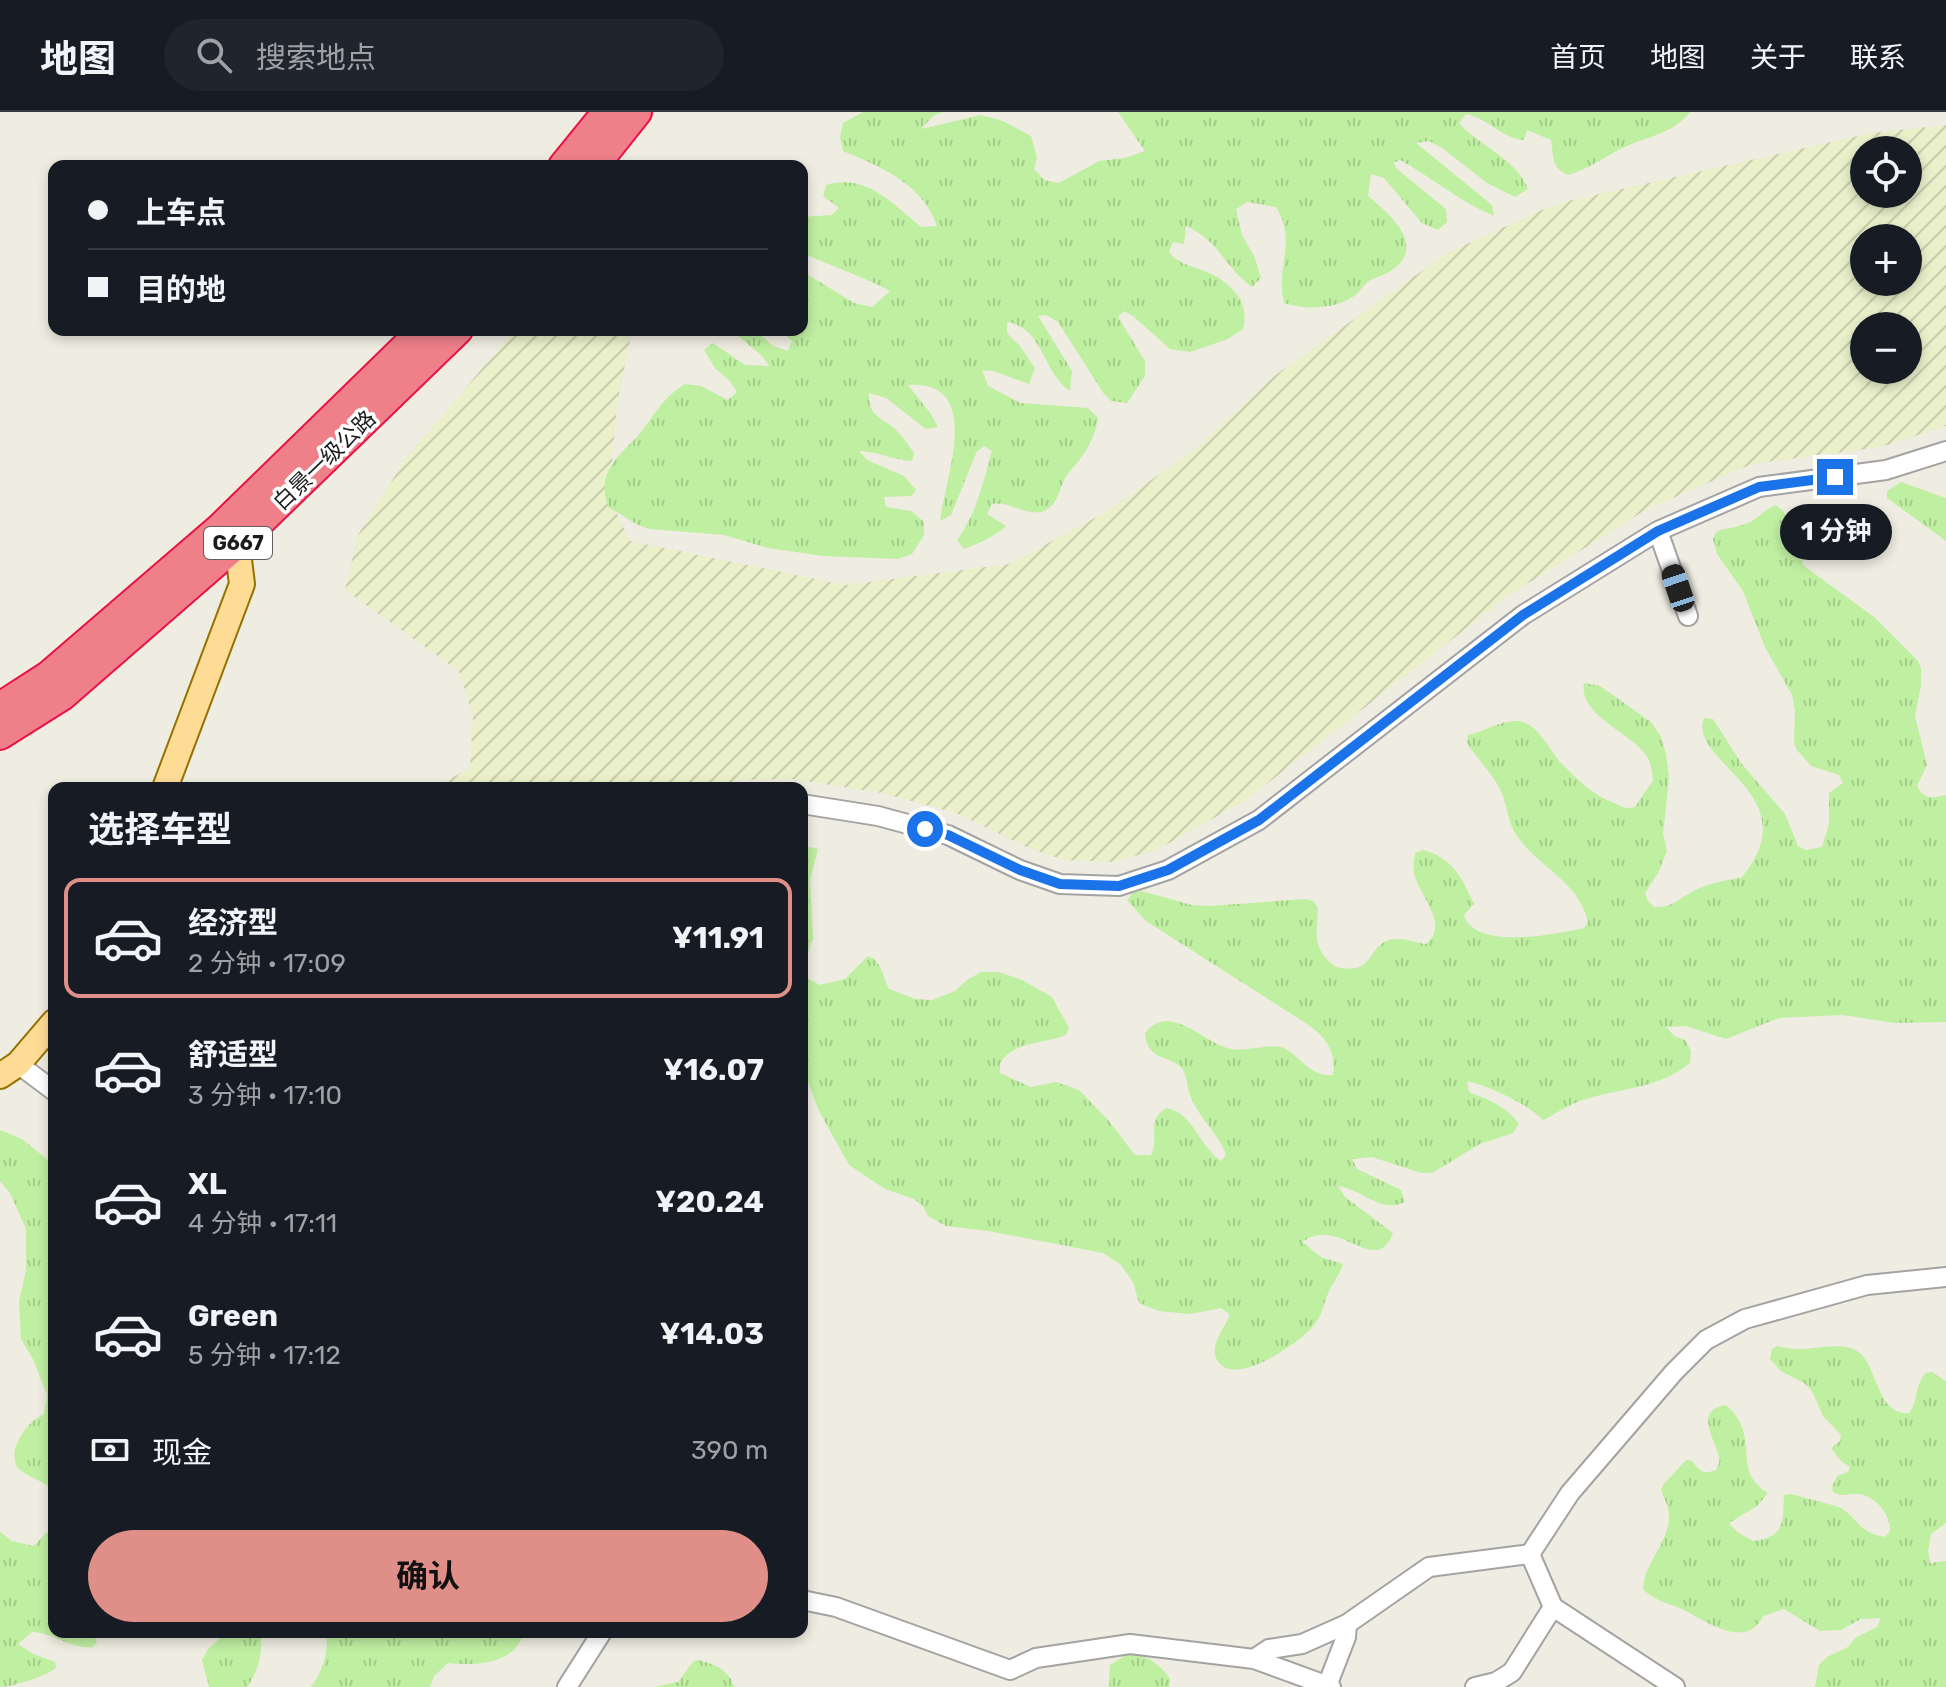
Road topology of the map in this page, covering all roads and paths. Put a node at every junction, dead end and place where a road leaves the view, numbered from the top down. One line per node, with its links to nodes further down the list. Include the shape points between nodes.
1 (607, 112): 3 (highway)
2 (637, 112): 4 (highway)
3 (568, 160)
4 (599, 160)
5 (417, 336): 9 (highway, 白景一级公路 / G667)
6 (451, 336): 9 (highway, 白景一级公路 / G667)
7 (1946, 451): 8 (street, via 1886,470 1759,487)
8 (1658, 531): 10 (street); 14 (street, via 1523,615 1259,820 1168,870 1119,886 1060,884 948,835)
9 (229, 535): 11 (highway, 白景一级公路 / G667, via 48,676); 12 (highway, 白景一级公路 / G667, via 62,696); 13 (main road, via 242,584)
10 (1688, 616)
11 (0, 707)
12 (0, 735)
13 (167, 782)
14 (808, 805)
15 (48, 1028): 16 (main road)
16 (9, 1070): 17 (street)
17 (48, 1088)
18 (1946, 1277): 19 (street, via 1867,1285 1745,1319 1706,1340 1570,1493)
19 (1530, 1554): 21 (street); 22 (street, via 1429,1567)
20 (808, 1601): 25 (street, via 836,1607)
21 (1553, 1607): 28 (street, via 1512,1672); 29 (street)
22 (1347, 1624): 24 (street, via 1302,1644 1269,1649); 26 (street)
23 (598, 1638): 27 (street)
24 (1254, 1659): 25 (street, via 1130,1644 1036,1658); 26 (street)
25 (1014, 1678)
26 (1329, 1686)
27 (567, 1687)
28 (1475, 1687)
29 (1675, 1687)

